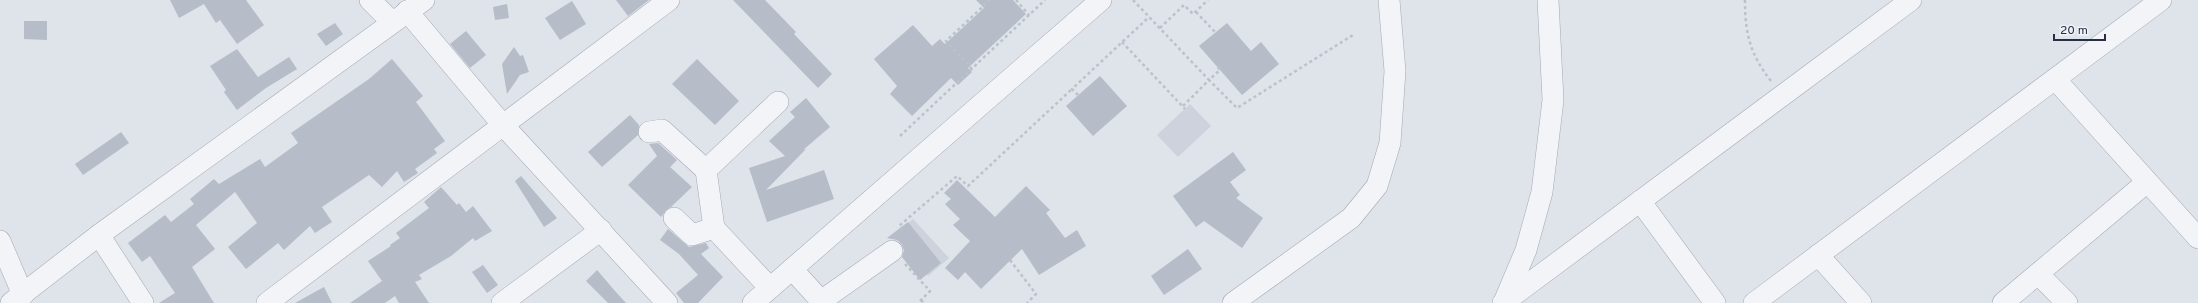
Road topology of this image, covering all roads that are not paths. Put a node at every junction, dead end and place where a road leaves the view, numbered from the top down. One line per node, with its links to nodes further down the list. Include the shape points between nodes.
1 (370, 0): 8 (street)
2 (669, 0): 11 (street)
3 (1101, 0): 24 (street)
4 (1388, 0): 34 (street, via 1394,79 1390,143 1377,186 1351,218)
5 (1548, 0): 35 (street, via 1553,100 1542,192 1526,250)
6 (1911, 0): 15 (street)
7 (2161, 0): 9 (street)
8 (408, 11): 11 (street); 19 (street)
9 (2055, 79): 14 (street); 23 (street)
10 (778, 102): 13 (street)
11 (502, 124): 18 (street); 30 (street)
12 (649, 132): 13 (street, via 662,130)
13 (706, 170): 17 (street)
14 (2147, 182): 20 (street); 25 (street)
15 (1640, 201): 35 (street); 36 (street)
16 (674, 218): 17 (street, via 692,235)
17 (714, 228): 26 (street)
18 (601, 230): 31 (street); 32 (street)
19 (99, 235): 27 (street); 29 (street)
20 (2198, 238)
21 (0, 241): 27 (street)
22 (896, 255): 28 (street)
23 (1818, 256): 37 (street); 38 (street)
24 (792, 269): 26 (street); 28 (street)
25 (2038, 274): 39 (street); 40 (street)
26 (770, 288): 33 (street)
27 (17, 299)
28 (822, 302)
29 (142, 303)
30 (267, 303)
31 (502, 303)
32 (667, 303)
33 (753, 303)
34 (1233, 303)
35 (1503, 303)
36 (1715, 303)
37 (1754, 303)
38 (1861, 303)
39 (2003, 303)
40 (2066, 303)

